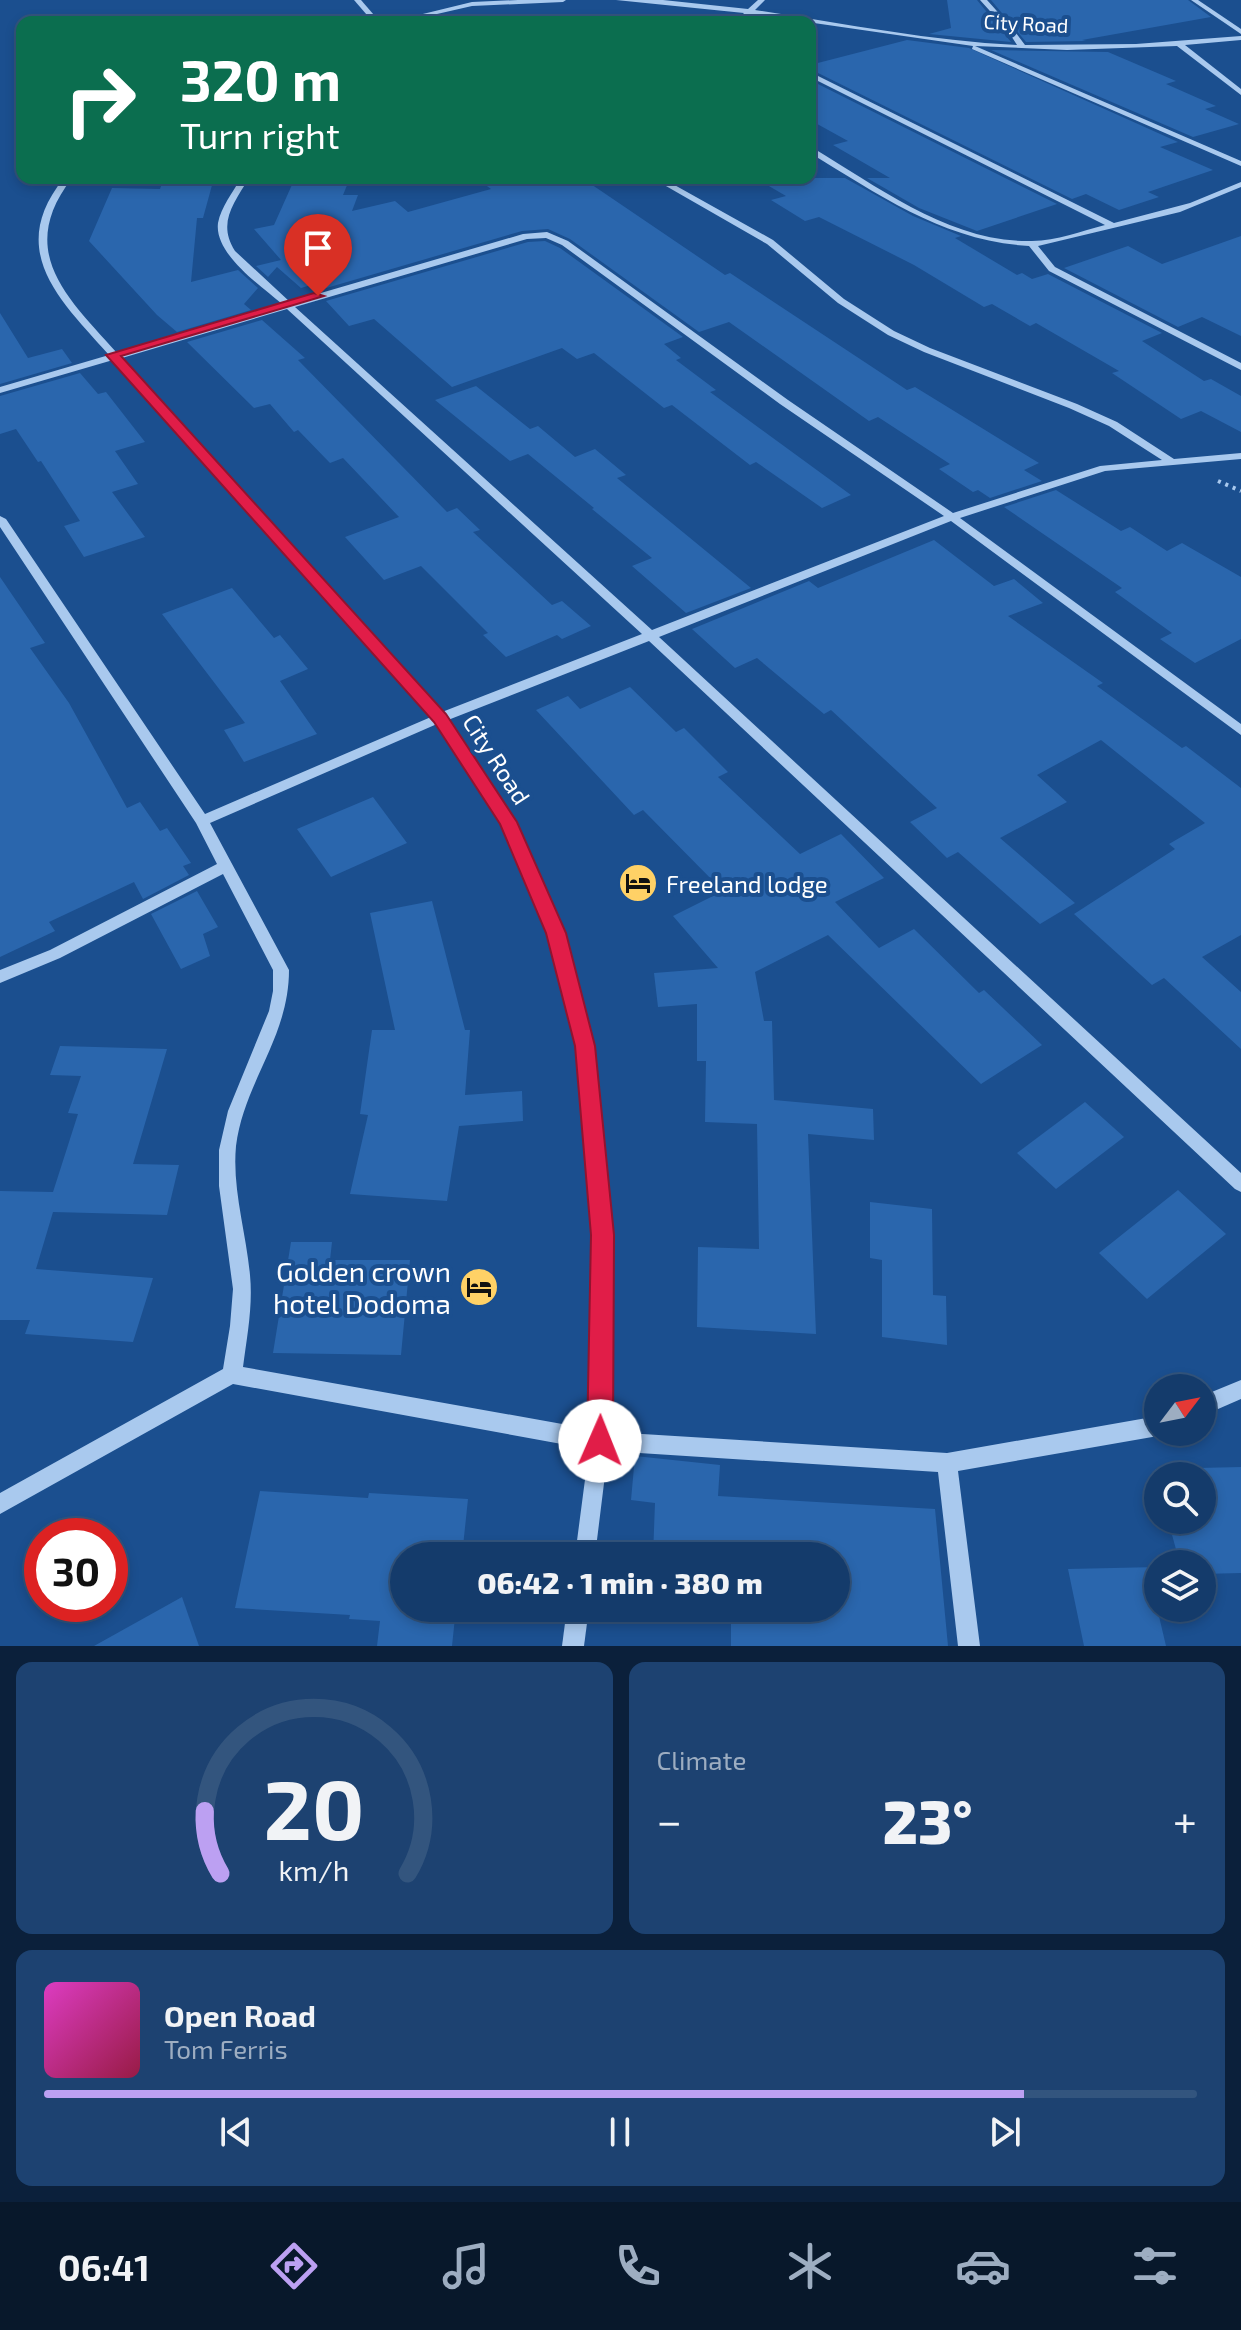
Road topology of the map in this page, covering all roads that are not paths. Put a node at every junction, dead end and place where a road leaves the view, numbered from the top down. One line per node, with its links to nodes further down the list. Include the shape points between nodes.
1 (357, 0): 8 (street)
2 (563, 0): 9 (street, via 472,4)
3 (619, 0): 7 (street, City Road)
4 (762, 0): 7 (street)
5 (983, 0): 16 (street)
6 (1194, 0): 13 (street)
7 (748, 12): 10 (street); 11 (street, City Road)
8 (372, 16)
9 (419, 16)
10 (744, 16)
11 (776, 16)
12 (816, 22): 14 (street, City Road)
13 (1241, 35): 15 (street, City Road)
14 (962, 43): 16 (street, City Road); 20 (street)
15 (1179, 44): 16 (street, City Road, via 1113,50); 18 (street)
16 (1023, 48)
17 (816, 77): 27 (street)
18 (1241, 93)
19 (816, 153): 28 (street, via 948,227)
20 (1241, 164)
21 (62, 184): 30 (street, City Road, via 45,229 44,264 69,305)
22 (242, 184): 29 (street, via 222,220 223,242)
23 (667, 184): 34 (street, via 770,242 841,301 891,333 1113,424)
24 (1241, 184): 25 (street)
25 (1226, 192): 26 (street); 27 (street)
26 (1241, 199)
27 (1113, 226): 28 (street)
28 (1032, 244): 31 (street, via 1052,269)
29 (288, 304): 30 (street); 35 (street, via 526,236 547,235); 37 (street)
30 (113, 355): 32 (street); 38 (street, City Road)
31 (1241, 367)
32 (0, 390)
33 (1241, 456): 34 (street)
34 (1170, 460): 35 (street, via 1072,476)
35 (952, 517): 37 (street); 39 (street)
36 (0, 519): 40 (street)
37 (650, 635): 38 (street); 43 (street)
38 (440, 718): 40 (street); 48 (street, City Road, via 508,822 556,933 585,1046 602,1235)
39 (1241, 731)
40 (202, 821): 41 (street)
41 (227, 865): 42 (street); 44 (street, via 274,953 283,989 230,1130 227,1189 242,1305)
42 (0, 977)
43 (1241, 1184)
44 (232, 1374): 48 (street); 50 (street)
45 (1241, 1389): 46 (street)
46 (1216, 1400)
47 (1144, 1428): 49 (street)
48 (600, 1441): 49 (street); 51 (street, City Road)
49 (947, 1463): 54 (street)
50 (0, 1504)
51 (587, 1542)
52 (576, 1622): 53 (street)
53 (573, 1646)
54 (969, 1646)

